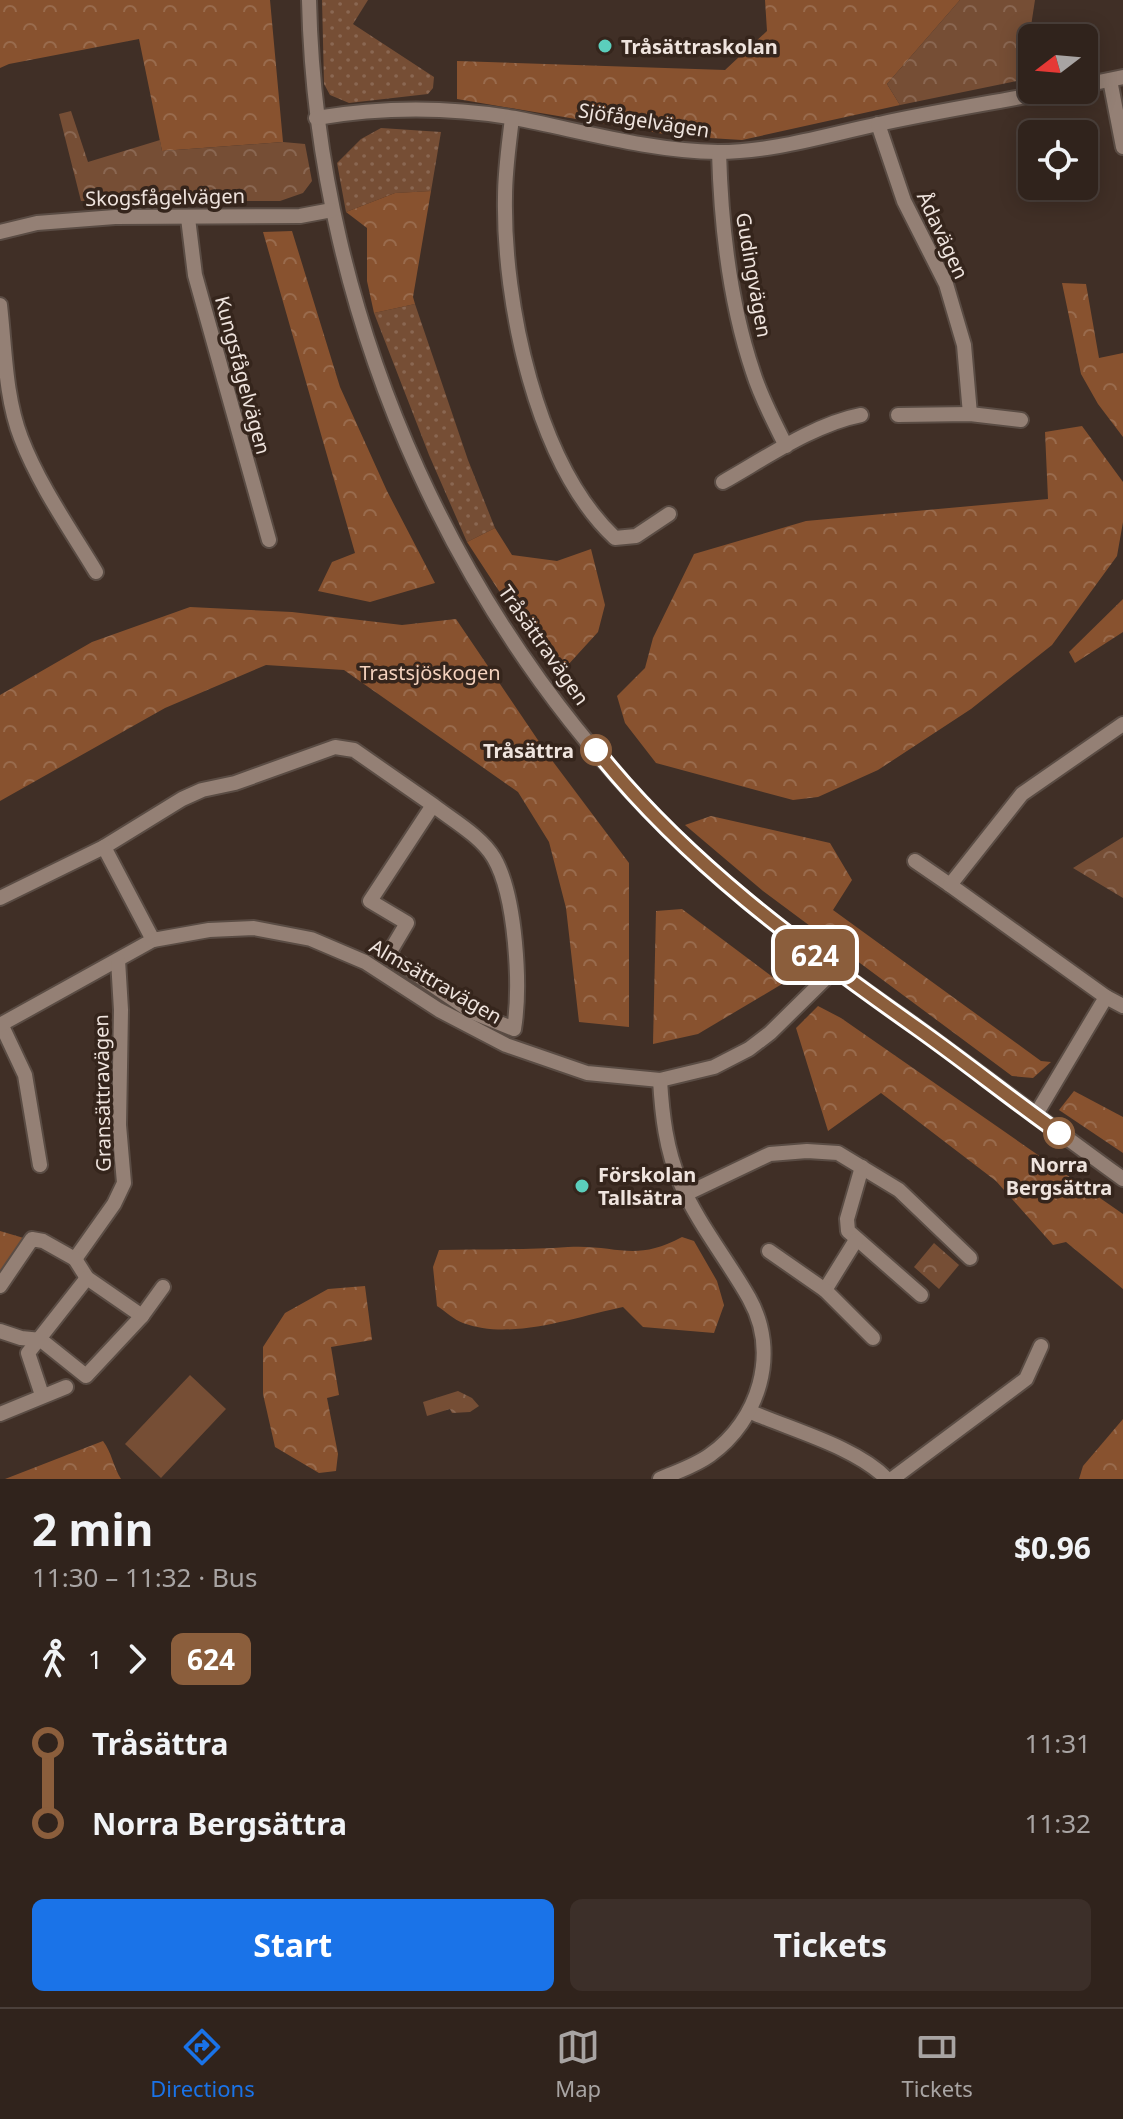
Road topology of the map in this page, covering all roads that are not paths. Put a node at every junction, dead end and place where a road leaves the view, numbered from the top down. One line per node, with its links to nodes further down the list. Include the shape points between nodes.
1 (309, 0): 4 (street, Tråsättravägen)
2 (1117, 78): 7 (street)
3 (1018, 98): 6 (street, Sjöfågelvägen)
4 (316, 118): 5 (street, Sjöfågelvägen, via 353,112 455,111); 9 (street, Tråsättravägen)
5 (512, 118): 8 (street, Sjöfågelvägen, via 615,140); 19 (street, via 505,196 509,276 522,350 550,435 589,510 615,538 636,536)
6 (878, 124): 8 (street, Sjöfågelvägen, via 790,144); 13 (street, Ådavägen, via 904,201 946,284 964,345)
7 (1123, 147)
8 (719, 152): 17 (street, Gudingvägen, via 734,301 753,373)
9 (332, 210): 10 (street, Skogsfågelvägen, via 300,216); 30 (street, Tråsättravägen, via 376,366 401,432 437,512 508,633 558,703 651,813 712,871)
10 (188, 218): 11 (street, Skogsfågelvägen, via 77,219); 20 (street, Kungsfågelvägen, via 195,275)
11 (0, 232)
12 (0, 305): 21 (street, via 20,436)
13 (970, 414): 15 (street); 16 (street)
14 (861, 415): 17 (street)
15 (898, 415)
16 (1021, 420)
17 (786, 446): 18 (street)
18 (723, 482)
19 (669, 514)
20 (269, 540)
21 (96, 572)
22 (1123, 724): 26 (street, via 1022,794)
23 (433, 805): 23 (street, via 493,857 515,940 514,1029 472,1012 388,955 407,923 370,901); 24 (street, via 354,750 335,747 202,790)
24 (104, 847): 27 (street); 28 (street)
25 (915, 861): 26 (street)
26 (950, 885): 31 (street)
27 (0, 898)
28 (153, 940): 29 (street, Almsättravägen); 34 (street, Almsättravägen, via 254,928 311,939 365,962 506,1045 587,1073)
29 (118, 960): 33 (street, Almsättravägen); 43 (street, Gransättravägen, via 124,1183)
30 (834, 970): 34 (street, Almsättravägen, via 749,1049 714,1067); 35 (street, Tråsättravägen)
31 (1106, 997): 32 (street); 35 (street)
32 (1123, 1006)
33 (1, 1025): 36 (street, Almsättravägen, via 25,1075)
34 (660, 1080): 39 (street, via 669,1149)
35 (1035, 1116): 38 (street, Tråsättravägen)
36 (40, 1165)
37 (862, 1167): 39 (street, via 838,1153 770,1154); 40 (street, via 847,1219); 42 (street, via 899,1190)
38 (1123, 1179)
39 (686, 1194): 56 (street, via 760,1323 764,1359)
40 (856, 1240): 47 (street); 48 (street)
41 (769, 1251): 47 (street)
42 (970, 1258)
43 (75, 1259): 44 (street); 45 (street, via 32,1239)
44 (87, 1278): 49 (street); 52 (street)
45 (0, 1286)
46 (163, 1287): 49 (street)
47 (825, 1290): 51 (street)
48 (921, 1295)
49 (142, 1316): 52 (street, via 86,1376)
50 (0, 1331): 52 (street)
51 (873, 1338)
52 (41, 1340): 55 (street, via 28,1353)
53 (1041, 1346): 59 (street, via 1026,1379)
54 (66, 1387): 55 (street)
55 (42, 1395): 57 (street)
56 (751, 1412): 58 (street, via 707,1457); 59 (street, via 857,1457)
57 (0, 1414)
58 (660, 1479)
59 (890, 1479)

